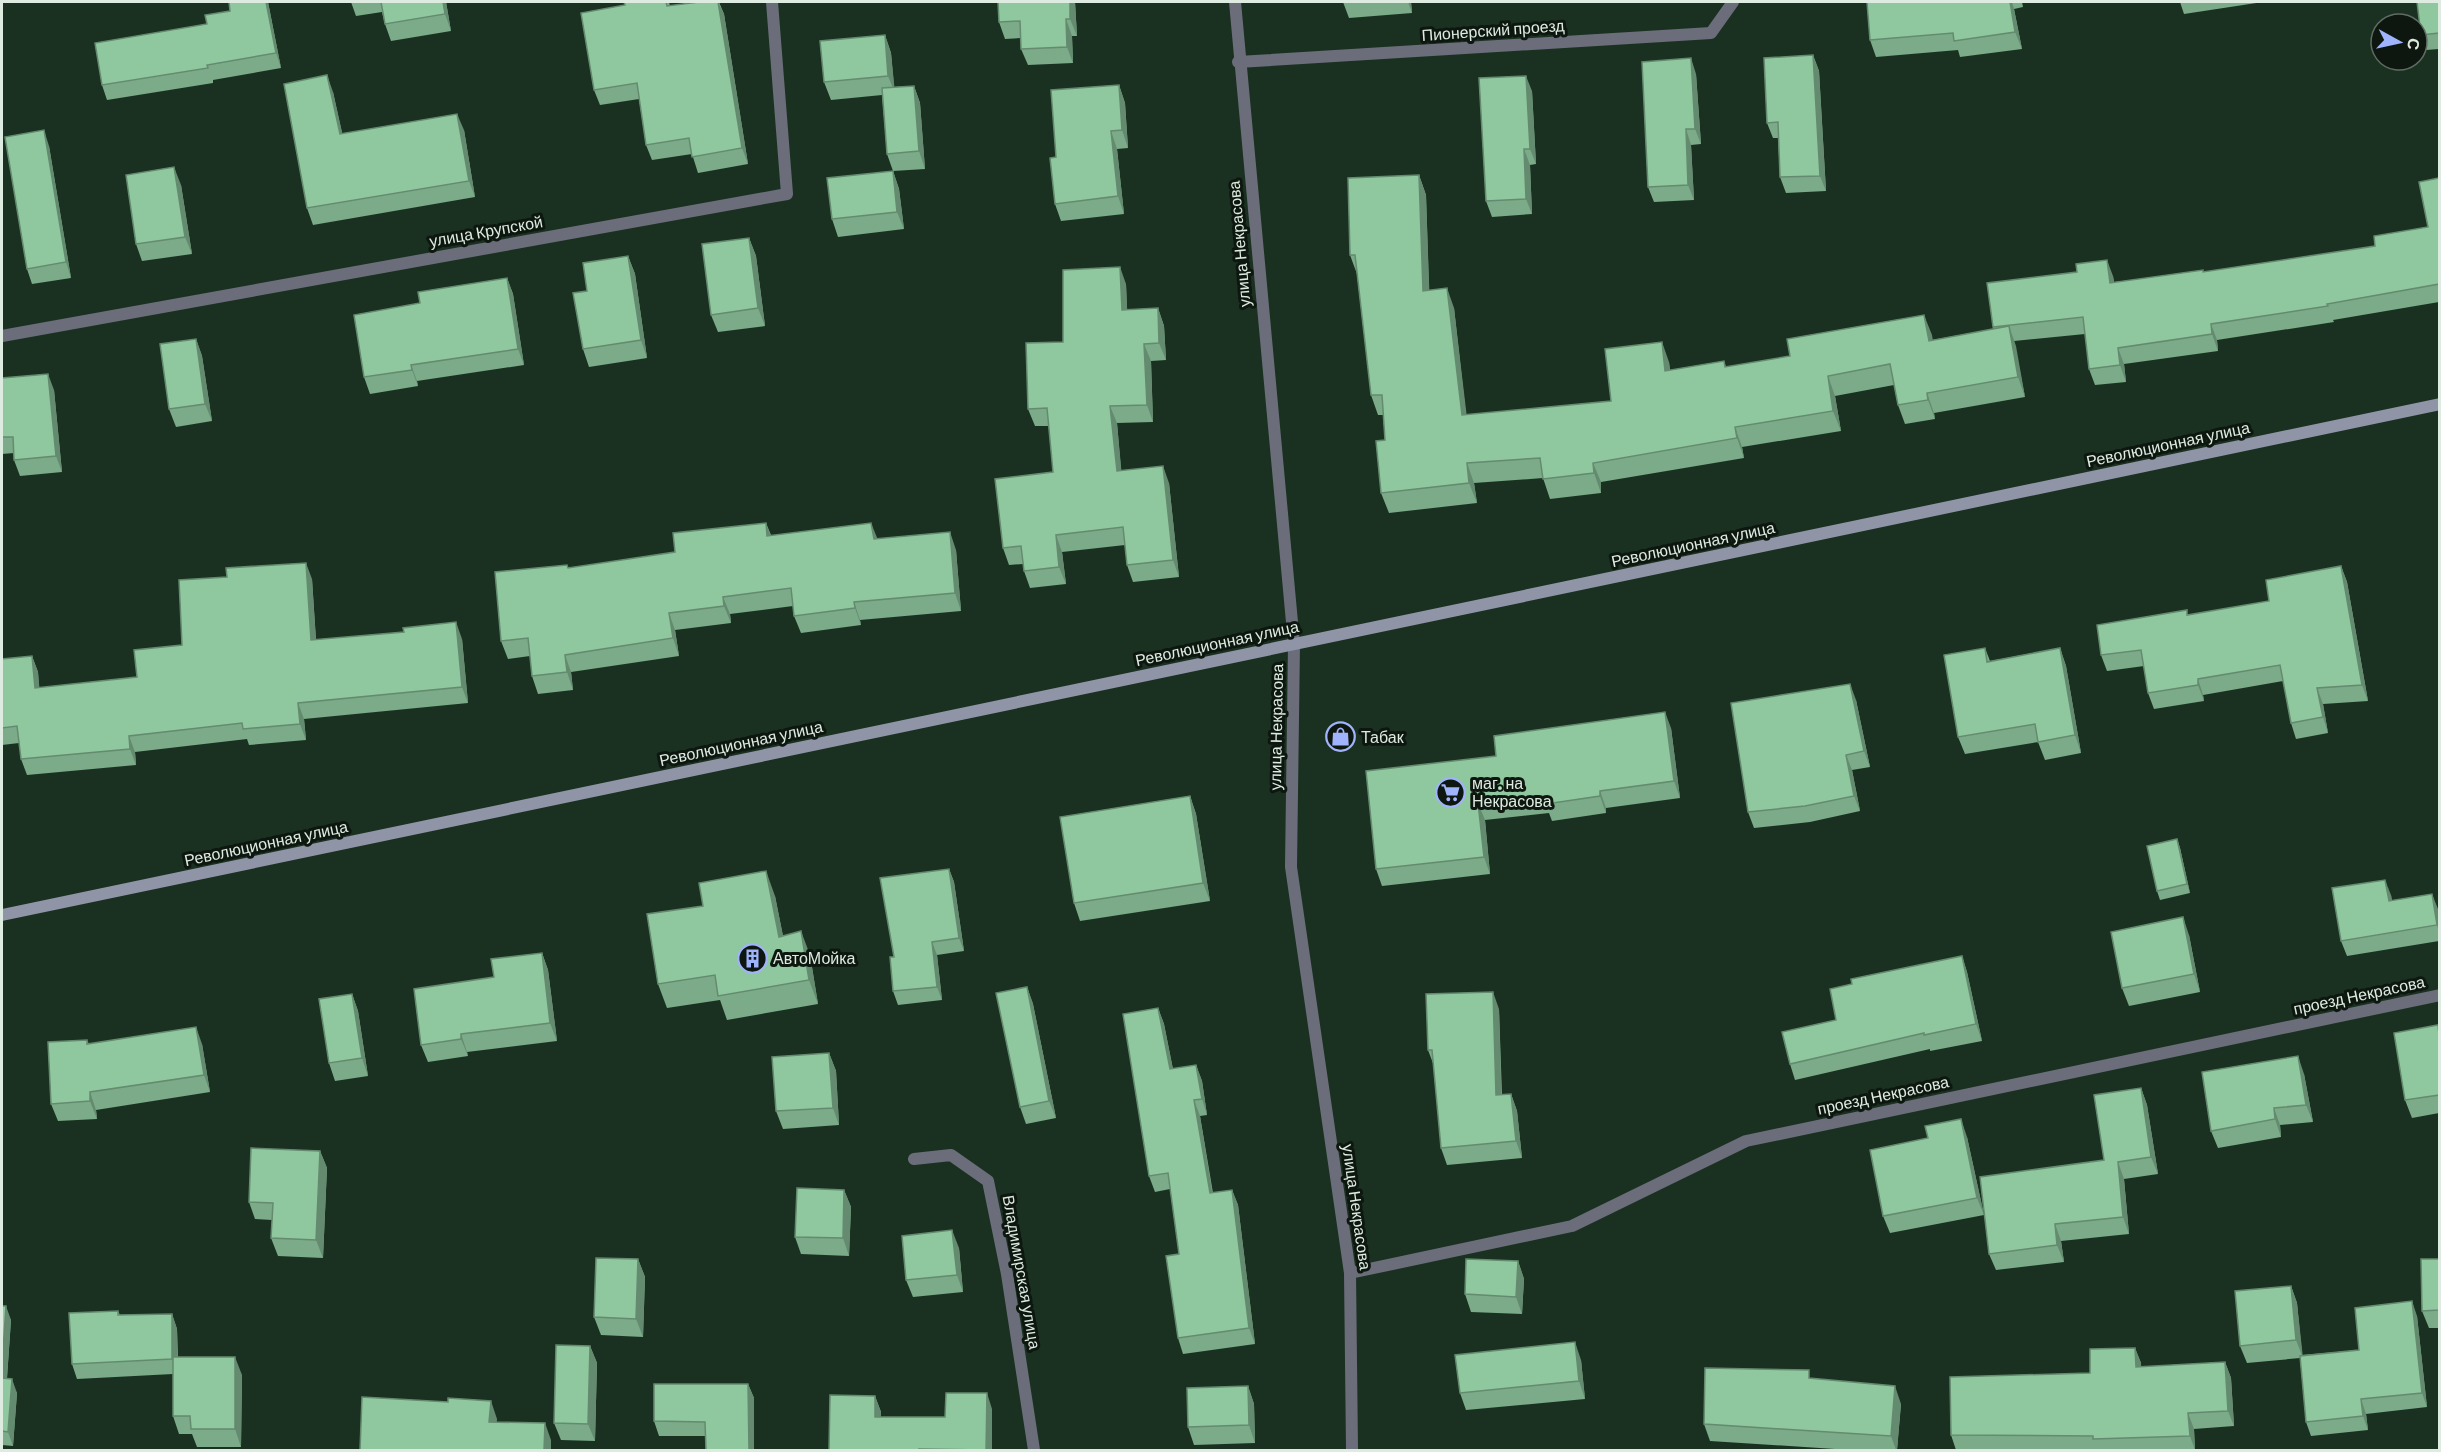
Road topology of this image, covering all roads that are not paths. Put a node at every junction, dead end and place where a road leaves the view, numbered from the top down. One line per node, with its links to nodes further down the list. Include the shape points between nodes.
1 (772, 2): 5 (street, улица Крупской, via 787,194)
2 (1235, 2): 4 (street, улица Некрасова)
3 (1732, 2): 4 (street, Пионерский проезд, via 1711,33)
4 (1238, 62): 7 (street, улица Некрасова)
5 (2, 336)
6 (2439, 404): 7 (street, Революционная улица)
7 (1294, 644): 8 (street, Революционная улица); 11 (street, улица Некрасова, via 1291,867)
8 (2, 915)
9 (2439, 995): 11 (street, проезд Некрасова, via 1746,1141 1572,1226)
10 (914, 1159): 12 (street, Владимирская улица, via 951,1155 988,1181 1007,1274)
11 (1350, 1273): 13 (street, улица Некрасова)
12 (1034, 1450)
13 (1352, 1450)

